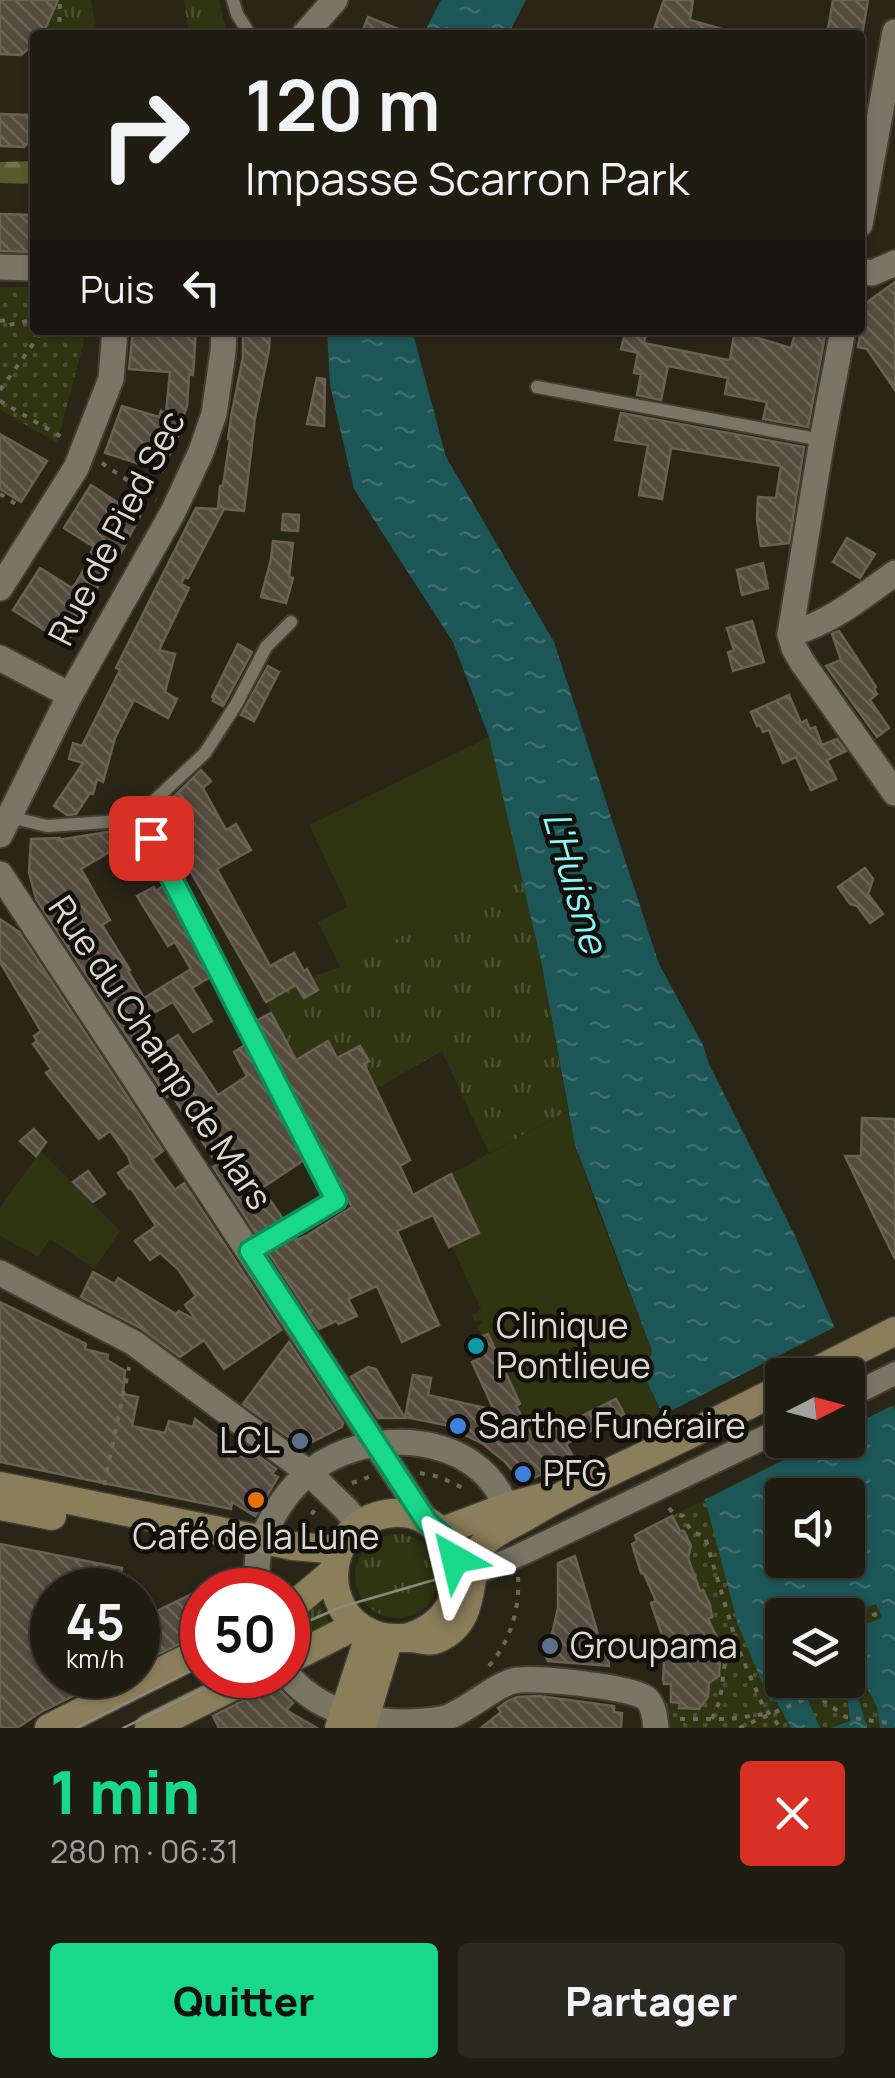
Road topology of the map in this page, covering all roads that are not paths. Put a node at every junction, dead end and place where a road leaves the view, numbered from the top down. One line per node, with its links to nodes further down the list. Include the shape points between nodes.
1 (233, 0): 3 (lane)
2 (335, 0): 4 (street)
3 (247, 30)
4 (308, 30)
5 (895, 32): 6 (street)
6 (865, 197)
7 (895, 263): 10 (street)
8 (0, 267): 9 (street)
9 (30, 268)
10 (865, 271)
11 (115, 335): 17 (street, via 111,379 76,468)
12 (224, 335): 21 (street, Rue de Pied Sec, via 214,414 201,452)
13 (842, 335): 15 (street)
14 (536, 387): 15 (lane)
15 (822, 440): 19 (street)
16 (895, 574): 19 (street, via 843,610)
17 (0, 588)
18 (291, 622): 23 (lane, via 266,647 205,753 139,816)
19 (790, 634): 22 (street, via 802,662)
20 (0, 658): 21 (street)
21 (70, 695): 23 (street, Rue de Pied Sec)
22 (895, 793)
23 (5, 826)
24 (151, 838): 26 (lane, via 336,1200)
25 (0, 874): 26 (street, Rue du Champ de Mars)
26 (250, 1251): 36 (street, Rue du Champ de Mars)
27 (0, 1273): 37 (street, via 134,1343)
28 (882, 1338): 29 (main road)
29 (842, 1358)
30 (890, 1376): 31 (lane); 32 (lane)
31 (865, 1385)
32 (865, 1392)
33 (765, 1396): 40 (main road)
34 (765, 1432): 38 (lane)
35 (765, 1442): 38 (lane)
36 (376, 1444): 37 (street, via 339,1454); 42 (street, via 421,1444 469,1461 494,1482); 45 (street, Rue du Champ de Mars)
37 (309, 1472): 43 (street); 44 (street, via 284,1498)
38 (677, 1481): 45 (lane, via 494,1560); 45 (lane, via 516,1562)
39 (0, 1486): 44 (main road)
40 (572, 1489): 42 (main road); 45 (main road, via 486,1542)
41 (0, 1506): 44 (main road)
42 (506, 1507): 45 (main road)
43 (358, 1525): 45 (main road, via 375,1517 413,1516); 46 (main road)
44 (260, 1548): 46 (main road); 47 (street)
45 (454, 1548): 49 (main road, via 472,1589 449,1632 434,1641)
46 (336, 1561): 48 (main road); 49 (main road, via 337,1598 347,1616)
47 (258, 1568)
48 (310, 1588)
49 (381, 1634): 50 (main road); 54 (main road)
50 (310, 1654)
51 (180, 1662): 56 (main road)
52 (310, 1697): 54 (street)
53 (209, 1698): 57 (main road)
54 (352, 1724): 55 (street, via 434,1722 511,1681 533,1679 644,1696)
55 (655, 1724)
56 (49, 1728)
57 (148, 1728)

